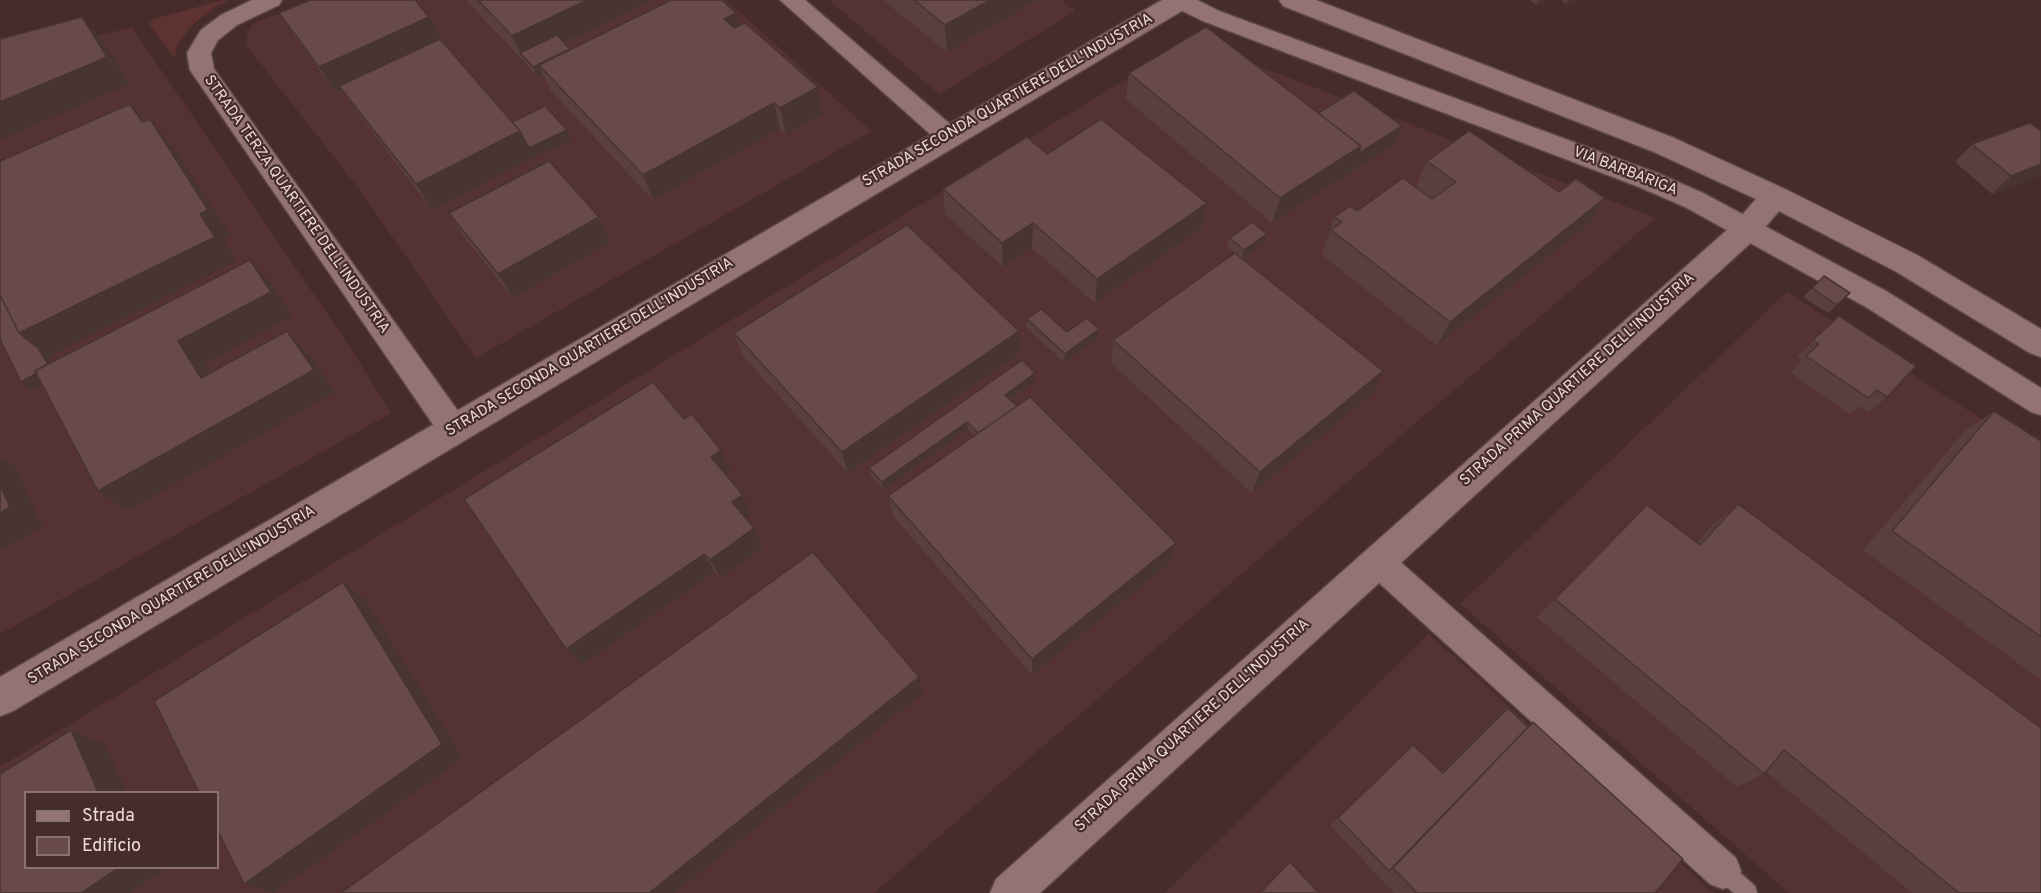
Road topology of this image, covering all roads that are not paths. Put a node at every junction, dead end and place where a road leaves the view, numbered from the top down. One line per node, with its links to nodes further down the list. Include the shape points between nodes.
1 (272, 0): 10 (street, STRADA TERZA QUARTIERE DELL'INDUSTRIA, via 229,20 209,35 199,53 202,70)
2 (791, 0): 5 (street)
3 (1292, 0): 6 (street, via 1664,145)
4 (1180, 1): 5 (street, STRADA SECONDA QUARTIERE DELL'INDUSTRIA); 7 (street, VIA BARBARIGA, via 1648,180 1694,200)
5 (948, 136): 10 (street, STRADA SECONDA QUARTIERE DELL'INDUSTRIA)
6 (1774, 196): 7 (street, STRADA PRIMA QUARTIERE DELL'INDUSTRIA); 8 (street, via 1906,264)
7 (1746, 230): 9 (street, VIA BARBARIGA, via 1876,299); 11 (street, STRADA PRIMA QUARTIERE DELL'INDUSTRIA)
8 (2041, 344)
9 (2041, 403)
10 (454, 430): 12 (street, STRADA SECONDA QUARTIERE DELL'INDUSTRIA)
11 (1377, 561): 13 (street); 14 (street, STRADA PRIMA QUARTIERE DELL'INDUSTRIA)
12 (0, 698)
13 (1723, 871): 15 (lane)
14 (1010, 893)
15 (1748, 893)

